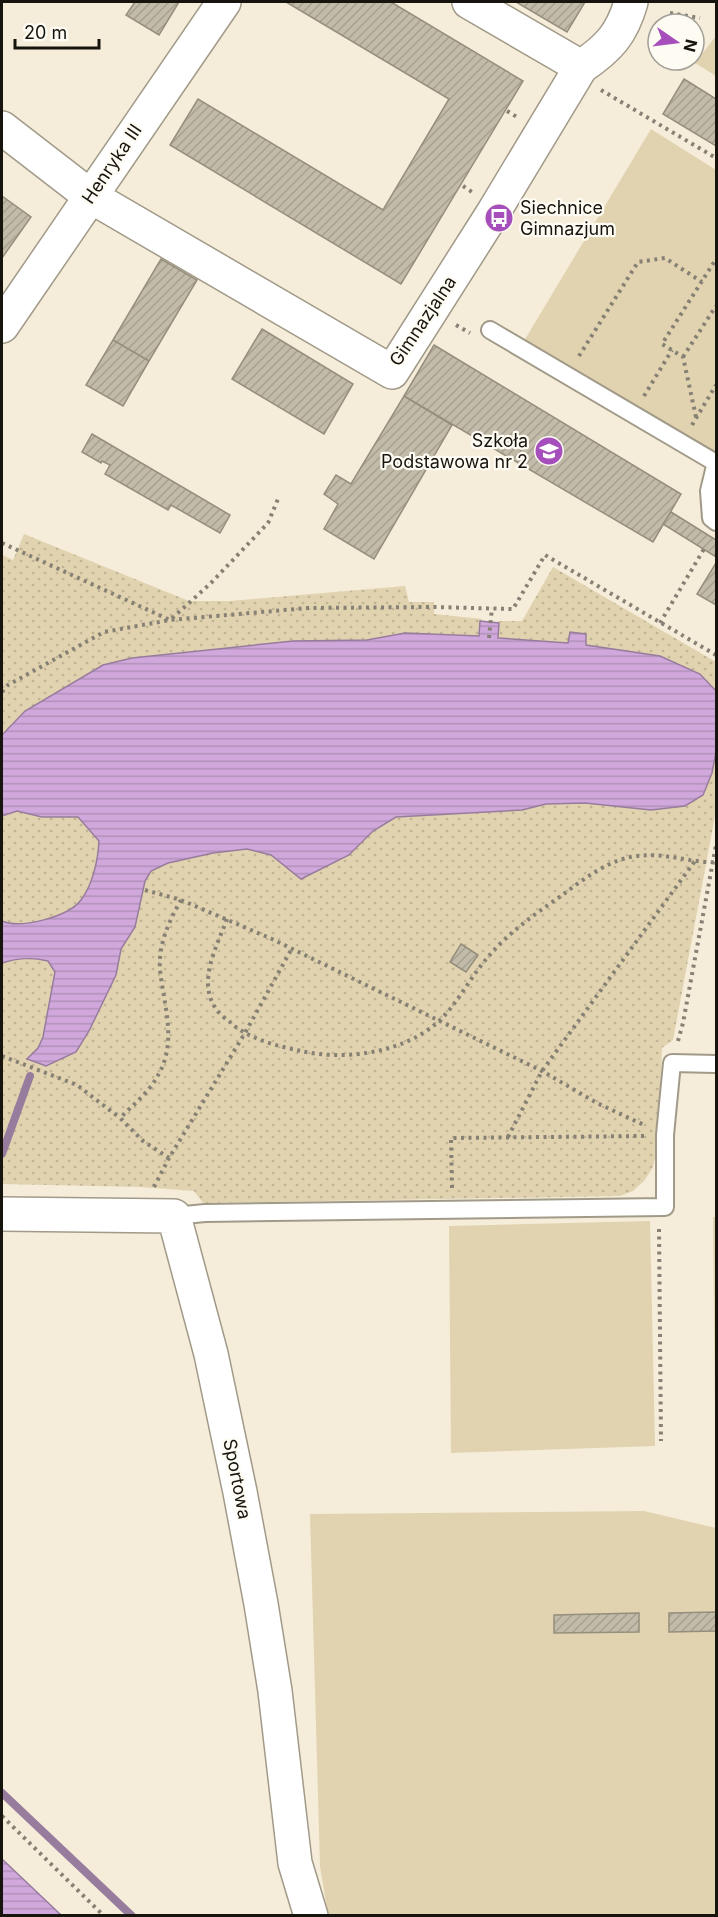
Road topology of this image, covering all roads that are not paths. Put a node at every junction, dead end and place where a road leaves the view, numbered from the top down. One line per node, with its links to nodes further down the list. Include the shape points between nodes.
1 (224, 2): 6 (street, Henryka III)
2 (469, 2): 4 (street)
3 (632, 2): 4 (street, Gimnazjalna, via 625,22)
4 (587, 76): 6 (street, Gimnazjalna, via 392,372)
5 (2, 129): 6 (street)
6 (90, 196): 7 (street, Henryka III)
7 (2, 326)
8 (490, 330): 9 (lane)
9 (716, 463): 10 (lane, via 709,491 711,518)
10 (717, 522)
11 (717, 1064): 13 (lane, via 672,1063 665,1135 665,1207)
12 (2, 1214): 13 (street)
13 (174, 1216): 14 (street, Sportowa, via 211,1354 240,1492 275,1691 296,1863)
14 (311, 1916)

